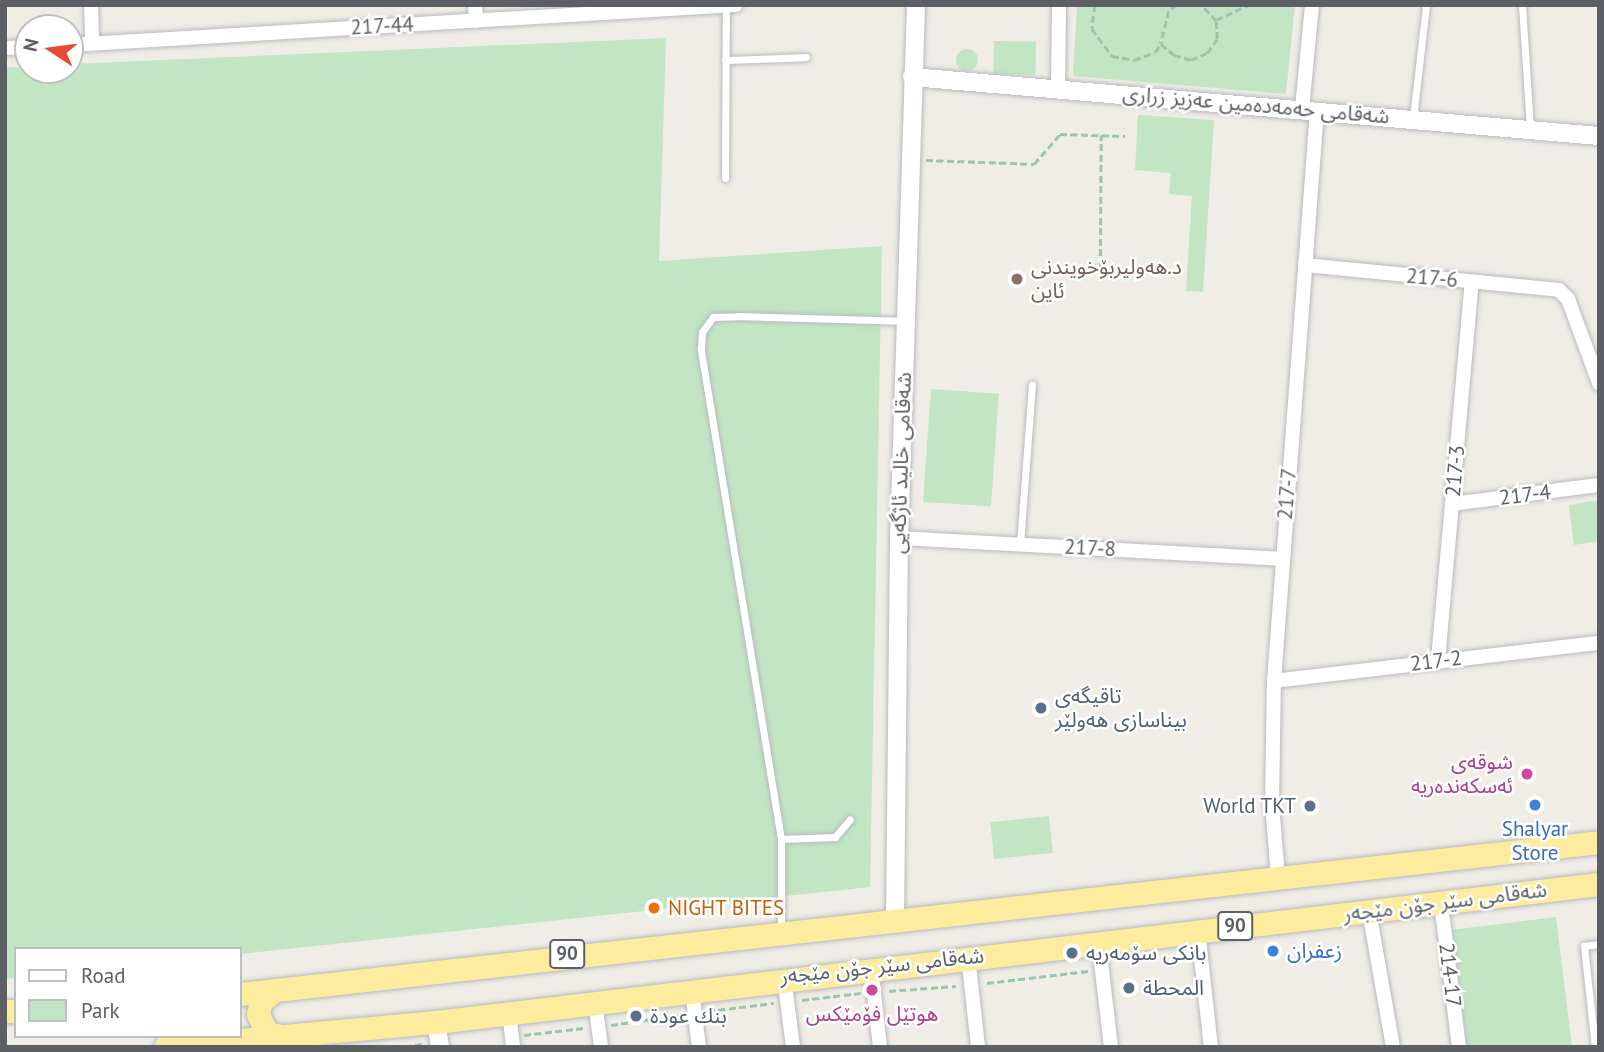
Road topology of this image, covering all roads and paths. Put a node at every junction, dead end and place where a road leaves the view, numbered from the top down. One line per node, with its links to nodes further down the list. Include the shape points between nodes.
1 (91, 5): 20 (street)
2 (475, 5): 18 (street)
3 (737, 5): 14 (street, 217-44)
4 (916, 5): 24 (street, شەقامی خالید ئاژگەیی)
5 (1059, 5): 25 (street)
6 (1095, 5): 21 (path, via 1092,29 1112,55 1134,60 1155,52)
7 (1166, 5): 16 (path)
8 (1177, 5): 16 (path)
9 (1201, 5): 17 (path)
10 (1248, 5): 17 (path)
11 (1312, 5): 26 (street, 217-7)
12 (1426, 5): 27 (lane)
13 (1522, 5): 28 (lane)
14 (726, 6): 15 (street, 217-44); 23 (lane)
15 (629, 8): 18 (street, 217-44)
16 (1169, 11): 21 (path)
17 (1215, 20): 21 (path, via 1217,39 1199,58 1182,59)
18 (476, 21): 20 (street, 217-44)
19 (84, 43): 20 (street, 217-44)
20 (92, 43)
21 (1161, 44)
22 (806, 57): 23 (lane)
23 (725, 60): 33 (lane)
24 (912, 77): 25 (street, شەقامی حەمەدەمین عەزیز زراری); 32 (street, شەقامی خالید ئاژگەیی)
25 (1058, 89): 26 (street, شەقامی حەمەدەمین عەزیز زراری)
26 (1309, 110): 27 (street, شەقامی حەمەدەمین عەزیز زراری); 34 (street, 217-7)
27 (1413, 118): 28 (street, شەقامی حەمەدەمین عەزیز زراری)
28 (1530, 129): 31 (street, شەقامی حەمەدەمین عەزیز زراری)
29 (1101, 135): 30 (path); 32 (path, via 1059,134 1034,164); 35 (path)
30 (1125, 136)
31 (1599, 136)
32 (910, 159): 37 (street, شەقامی خالید ئاژگەیی)
33 (725, 178)
34 (1305, 265): 36 (street, 217-6); 44 (street, 217-7)
35 (1100, 277)
36 (1472, 282): 38 (street, 217-6, via 1559,290 1567,299); 41 (street, 217-3)
37 (905, 321): 42 (street, شەقامی خالید ئاژگەیی); 49 (lane, via 713,317 702,332)
38 (1599, 383)
39 (1032, 384): 43 (lane)
40 (1599, 485): 41 (street, 217-4)
41 (1452, 504): 46 (street, 217-3)
42 (899, 538): 43 (street, 217-8); 55 (street, شەقامی خالید ئاژگەیی)
43 (1020, 544): 44 (street, 217-8)
44 (1282, 559): 47 (street, 217-7)
45 (1599, 643): 46 (street, 217-2)
46 (1438, 660): 47 (street, 217-2)
47 (1273, 681): 51 (street, 217-7, via 1272,804)
48 (850, 819): 49 (lane, via 835,837)
49 (781, 839): 56 (lane)
50 (1599, 842): 51 (highway, شەقامی سێر جۆن مێجەر / 90)
51 (1278, 877): 55 (highway, شەقامی سێر جۆن مێجەر / 90)
52 (1599, 884): 53 (highway, شەقامی سێر جۆن مێجەر / 90)
53 (1441, 903): 54 (highway, شەقامی سێر جۆن مێجەر / 90); 89 (street, 214-17)
54 (1369, 911): 57 (highway, شەقامی سێر جۆن مێجەر / 90); 88 (street)
55 (895, 921): 56 (highway, شەقامی سێر جۆن مێجەر / 90)
56 (781, 930): 65 (highway, شەقامی سێر جۆن مێجەر / 90)
57 (1198, 930): 58 (highway, شەقامی سێر جۆن مێجەر / 90); 87 (street)
58 (1099, 944): 60 (highway, شەقامی سێر جۆن مێجەر / 90); 86 (street)
59 (1599, 944): 90 (lane, via 1584,946)
60 (968, 956): 61 (highway, شەقامی سێر جۆن مێجەر / 90); 64 (street)
61 (871, 967): 63 (highway, شەقامی سێر جۆن مێجەر / 90); 66 (street)
62 (1093, 971): 64 (path)
63 (784, 977): 68 (highway, شەقامی سێر جۆن مێجەر / 90); 70 (street)
64 (971, 985): 66 (path); 85 (street)
65 (274, 991): 67 (highway, شەقامی سێر جۆن مێجەر / 90); 73 (highway, via 261,1001 258,1014 267,1033)
66 (873, 992): 70 (path); 84 (street)
67 (242, 994)
68 (694, 1001): 69 (highway, شەقامی سێر جۆن مێجەر / 90); 70 (path); 72 (path); 82 (street)
69 (595, 1002): 71 (highway, شەقامی سێر جۆن مێجەر / 90); 72 (street)
70 (787, 1002): 83 (street)
71 (510, 1022): 72 (path, via 520,1036); 74 (highway, شەقامی سێر جۆن مێجەر / 90); 80 (street)
72 (598, 1027): 81 (street)
73 (281, 1036): 74 (highway, شەقامی سێر جۆن مێجەر / 90); 76 (highway, شەقامی سێر جۆن مێجەر / 90)
74 (439, 1036): 79 (path)
75 (238, 1038): 77 (highway, شەقامی سێر جۆن مێجەر / 90)
76 (242, 1038)
77 (216, 1039): 78 (highway, شەقامی سێر جۆن مێجەر / 90)
78 (165, 1047)
79 (405, 1047)
80 (513, 1047)
81 (601, 1047)
82 (699, 1047)
83 (793, 1047)
84 (880, 1047)
85 (978, 1047)
86 (1111, 1047)
87 (1211, 1047)
88 (1393, 1047)
89 (1460, 1047)
90 (1595, 1047)

